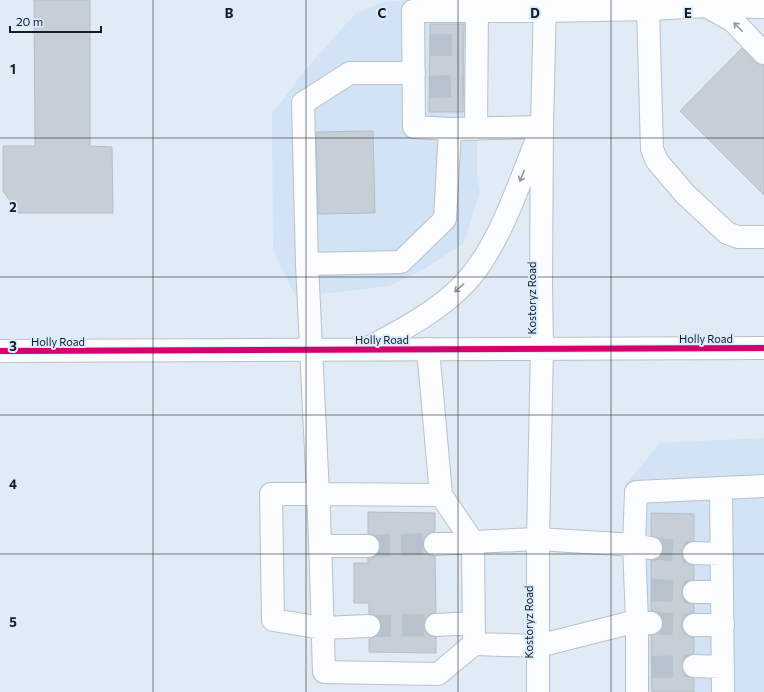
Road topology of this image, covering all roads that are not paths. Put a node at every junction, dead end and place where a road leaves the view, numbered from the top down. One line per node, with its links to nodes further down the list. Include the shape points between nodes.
1 (545, 6): 4 (main road); 5 (main road); 8 (main road, Kostoryz Road)
2 (708, 6): 3 (main road); 4 (main road); 6 (main road, one-way to 2, via 733,22)
3 (764, 6)
4 (648, 9): 11 (main road, via 652,149 657,161 685,194 727,233 738,237)
5 (477, 11): 7 (main road, via 413,11 422,45); 10 (main road, via 470,45 469,87)
6 (764, 53)
7 (419, 82): 9 (main road, via 414,127); 12 (main road, via 350,73 303,103)
8 (542, 126): 10 (main road); 13 (main road, Kostoryz Road); 16 (main road, one-way to 16, via 503,224 479,266 465,283 443,302 413,323)
9 (450, 129): 10 (main road); 12 (main road, via 445,219 400,262)
10 (476, 129)
11 (764, 237)
12 (307, 264): 15 (main road)
13 (542, 348): 14 (main road, Holly Road); 17 (main road, Holly Road); 23 (main road, Kostoryz Road)
14 (764, 348)
15 (312, 349): 16 (main road, Holly Road); 18 (main road, Holly Road); 21 (main road)
16 (366, 349): 17 (main road, Holly Road)
17 (428, 349): 22 (main road)
18 (0, 351)
19 (764, 486): 20 (main road)
20 (721, 488): 28 (main road, via 636,492); 30 (main road)
21 (318, 494): 22 (main road); 26 (main road); 38 (main road, via 271,494 273,620)
22 (441, 495): 24 (main road)
23 (538, 539): 24 (main road); 28 (main road); 40 (main road, Kostoryz Road)
24 (473, 542): 25 (main road); 39 (main road)
25 (435, 544)
26 (320, 546): 27 (main road); 38 (main road)
27 (368, 546)
28 (643, 546): 33 (main road)
29 (694, 552): 30 (main road)
30 (722, 554): 32 (main road)
31 (694, 592): 32 (main road)
32 (722, 592): 36 (main road)
33 (644, 622): 40 (main road); 44 (main road, via 645,667)
34 (436, 625): 39 (main road)
35 (694, 625): 36 (main road)
36 (722, 625): 42 (main road)
37 (369, 626): 38 (main road)
38 (322, 628): 39 (main road, via 324,672 438,674)
39 (474, 634): 40 (main road)
40 (538, 646): 43 (main road, Kostoryz Road)
41 (694, 666): 42 (main road)
42 (723, 667): 45 (main road)
43 (538, 692)
44 (637, 692)
45 (723, 692)

